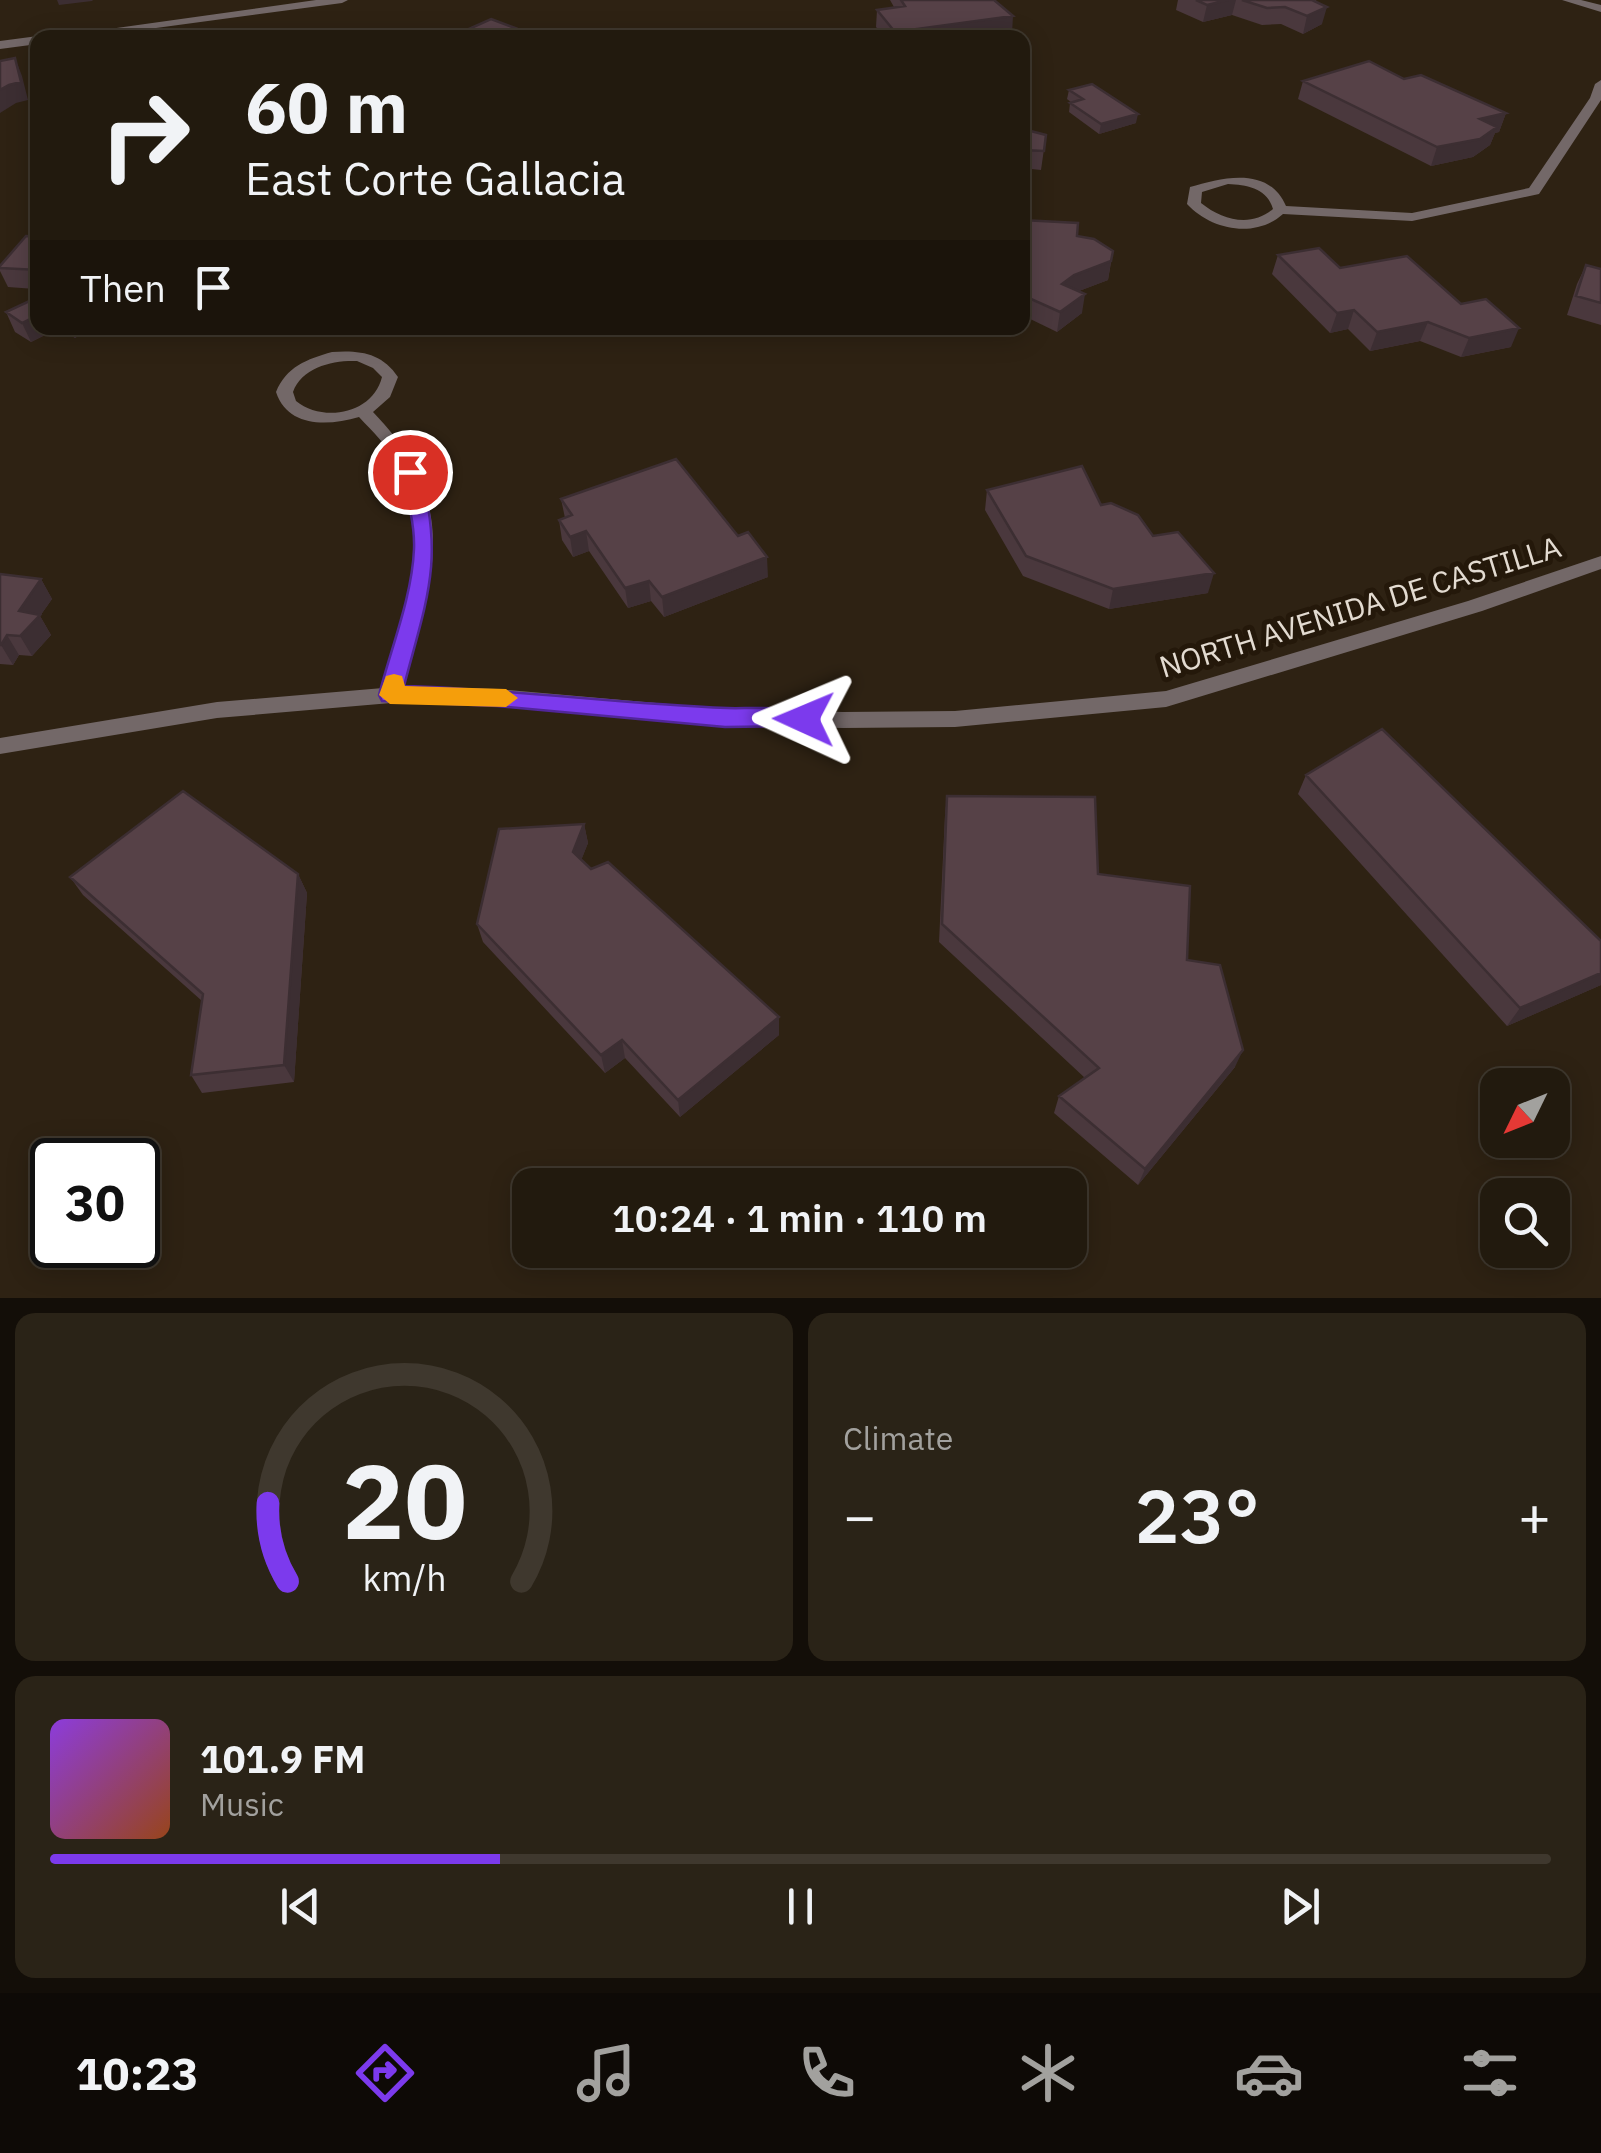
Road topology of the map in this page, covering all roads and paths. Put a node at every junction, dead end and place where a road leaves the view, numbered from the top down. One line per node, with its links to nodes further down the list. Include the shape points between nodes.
1 (342, 0): 3 (street)
2 (1568, 0): 4 (street)
3 (238, 6): 5 (street)
4 (1601, 9)
5 (98, 30)
6 (30, 41): 7 (street)
7 (0, 46)
8 (1601, 84): 9 (street, via 1534,191 1412,217)
9 (1280, 210): 9 (street, via 1276,196 1242,181 1203,184 1193,196 1211,217 1239,224 1266,221)
10 (362, 410): 10 (street, via 381,399 390,377 363,356 316,361 285,386 288,406 298,414 332,418); 12 (street, via 410,472 424,546)
11 (1601, 562): 12 (street, NORTH AVENIDA DE CASTILLA, via 1195,690 1122,704 955,719 843,720)
12 (390, 695): 13 (street, NORTH AVENIDA DE CASTILLA, via 217,710)
13 (0, 746)

